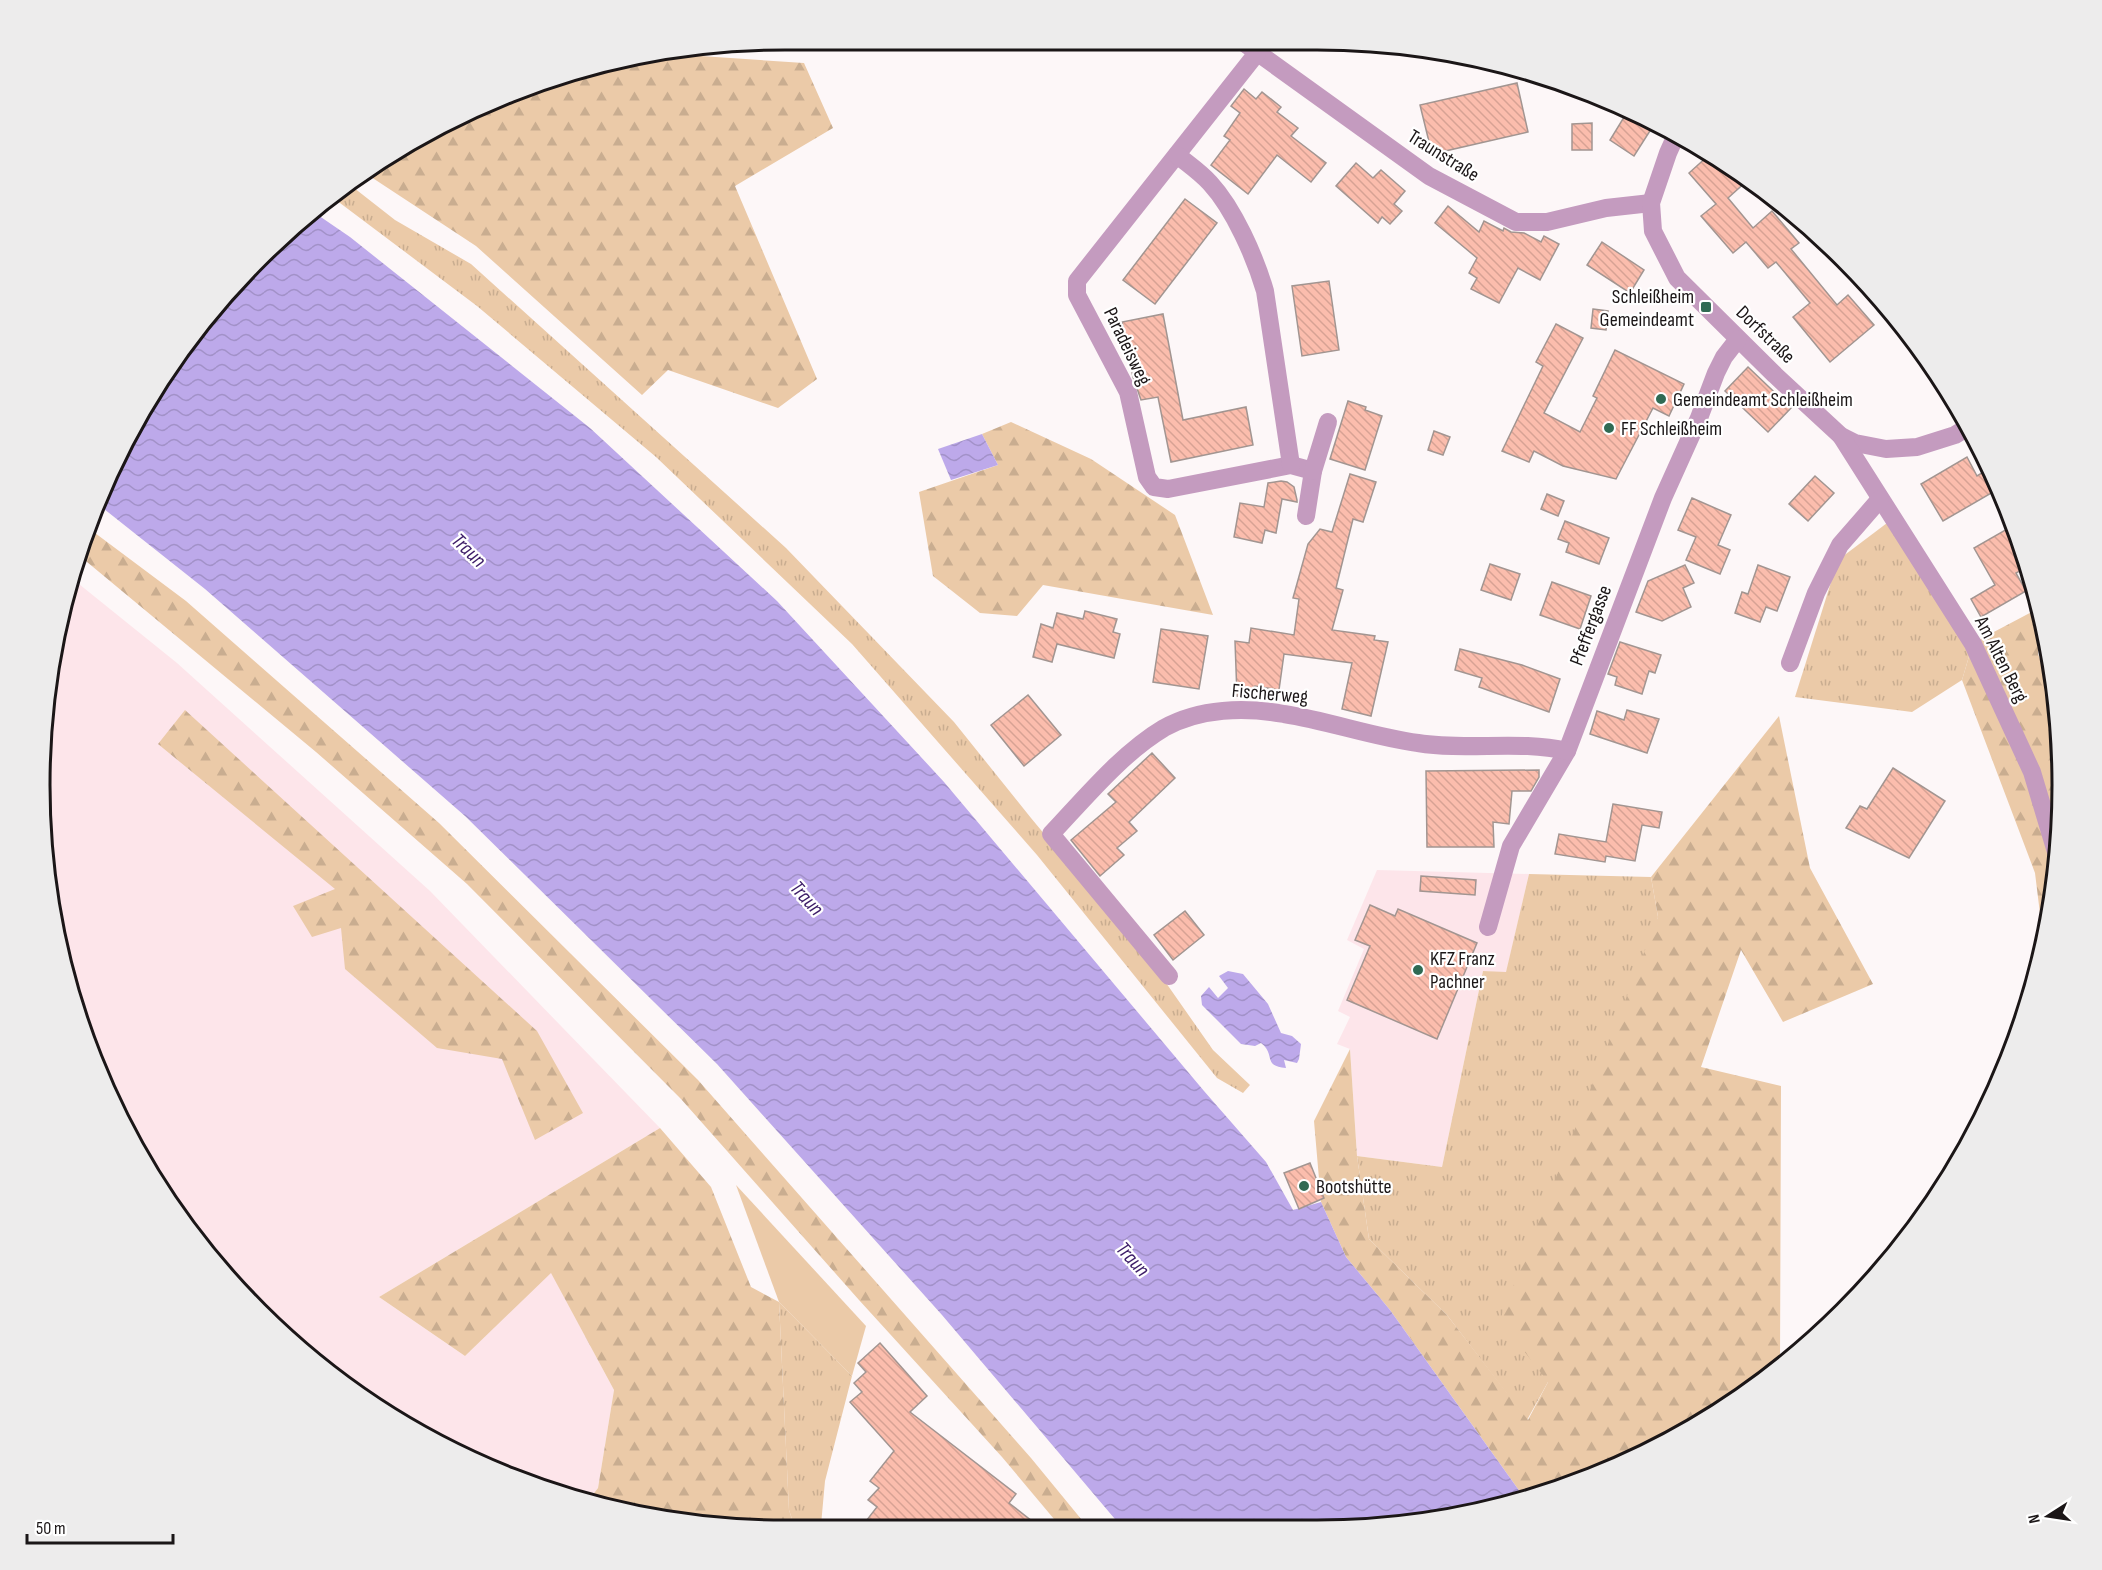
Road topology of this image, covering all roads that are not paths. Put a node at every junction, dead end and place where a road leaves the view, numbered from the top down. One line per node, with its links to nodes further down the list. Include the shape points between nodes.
1 (1253, 50): 2 (street, Traunstraße)
2 (1257, 53): 4 (street, Paradeisweg); 5 (street, Traunstraße, via 1429,176 1516,222 1547,222 1606,208)
3 (1673, 142): 5 (street, Dorfstraße)
4 (1177, 155): 10 (street, via 1216,190 1258,267); 10 (street, Paradeisweg, via 1077,281 1077,295 1128,392 1147,477 1154,487 1168,489)
5 (1651, 203): 6 (street, Dorfstraße, via 1653,231 1677,278)
6 (1738, 339): 9 (street, Dorfstraße); 15 (street, Pfeffergasse, via 1716,373 1663,498)
7 (1328, 422): 11 (street)
8 (1962, 431): 9 (street, Dorfstraße, via 1917,447 1886,449)
9 (1841, 436): 12 (street, Am Alten Berg)
10 (1291, 465): 11 (street, Paradeisweg)
11 (1313, 471): 13 (street)
12 (1880, 499): 14 (street, via 1840,545 1816,593); 16 (street, Am Alten Berg, via 1973,644 2032,772)
13 (1306, 516)
14 (1790, 663)
15 (1567, 751): 17 (street, Pfeffergasse, via 1511,846); 18 (street, Fischerweg, via 1434,746 1257,711 1216,711 1165,728 1119,765 1052,834)
16 (2051, 835)
17 (1488, 927)
18 (1169, 976)

